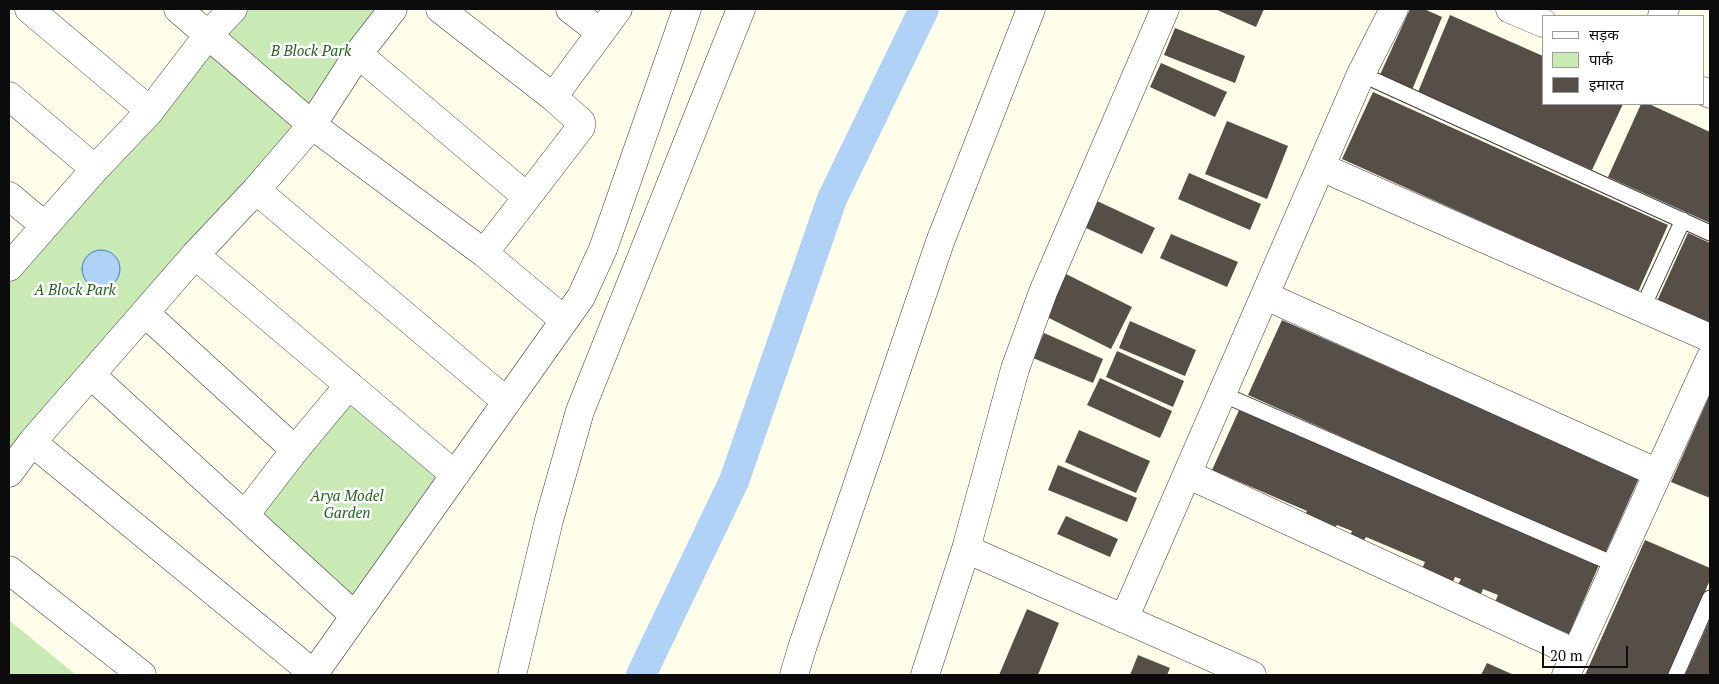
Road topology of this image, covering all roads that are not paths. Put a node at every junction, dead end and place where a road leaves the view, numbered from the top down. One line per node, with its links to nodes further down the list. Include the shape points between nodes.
1 (29, 9): 21 (street)
2 (178, 9): 16 (street)
3 (233, 9): 16 (street)
4 (393, 9): 17 (street)
5 (440, 9): 20 (street)
6 (570, 9): 15 (street)
7 (618, 9): 15 (street)
8 (687, 9): 37 (street, via 603,249 581,297)
9 (741, 9): 60 (street, via 580,411 549,520)
10 (1031, 9): 61 (street, via 940,242)
11 (1165, 9): 51 (street, via 1043,292 1015,369)
12 (1394, 9): 18 (street)
13 (1510, 9): 14 (street)
14 (1541, 17)
15 (600, 32): 20 (street)
16 (208, 36): 21 (street); 22 (street)
17 (358, 54): 22 (street); 27 (street)
18 (1361, 74): 23 (street); 28 (lane)
19 (9, 96): 24 (street)
20 (553, 97): 27 (street, via 582,125)
21 (150, 111): 24 (street)
22 (312, 124): 25 (street); 31 (street)
23 (1321, 166): 34 (street); 35 (street)
24 (95, 169): 29 (street)
25 (256, 190): 32 (street); 43 (street)
26 (9, 196): 29 (street)
27 (527, 197): 31 (street)
28 (1683, 220): 30 (lane); 35 (lane)
29 (45, 226): 33 (street)
30 (1710, 232)
31 (484, 253): 37 (street)
32 (195, 255): 36 (street); 41 (street)
33 (9, 267)
34 (1266, 296): 42 (street); 47 (street)
35 (1642, 309): 38 (street)
36 (145, 313): 40 (street); 45 (street)
37 (564, 320): 43 (street)
38 (1710, 338)
39 (1710, 359): 47 (street)
40 (91, 375): 44 (street); 50 (street)
41 (348, 384): 45 (street); 49 (street)
42 (1222, 394): 48 (street); 52 (lane)
43 (506, 402): 49 (street)
44 (32, 442): 46 (street); 59 (street)
45 (295, 450): 50 (street)
46 (9, 473)
47 (1658, 473): 52 (street)
48 (1187, 474): 56 (street); 57 (street)
49 (455, 475): 55 (street)
50 (245, 515): 55 (street)
51 (966, 549): 56 (street); 62 (street)
52 (1616, 565): 57 (street)
53 (9, 570): 58 (street)
54 (1710, 598): 64 (lane)
55 (355, 616): 59 (street)
56 (1124, 619): 63 (street)
57 (1570, 664)
58 (142, 675)
59 (314, 675)
60 (512, 675)
61 (794, 675)
62 (925, 675)
63 (1252, 675)
64 (1676, 675)

